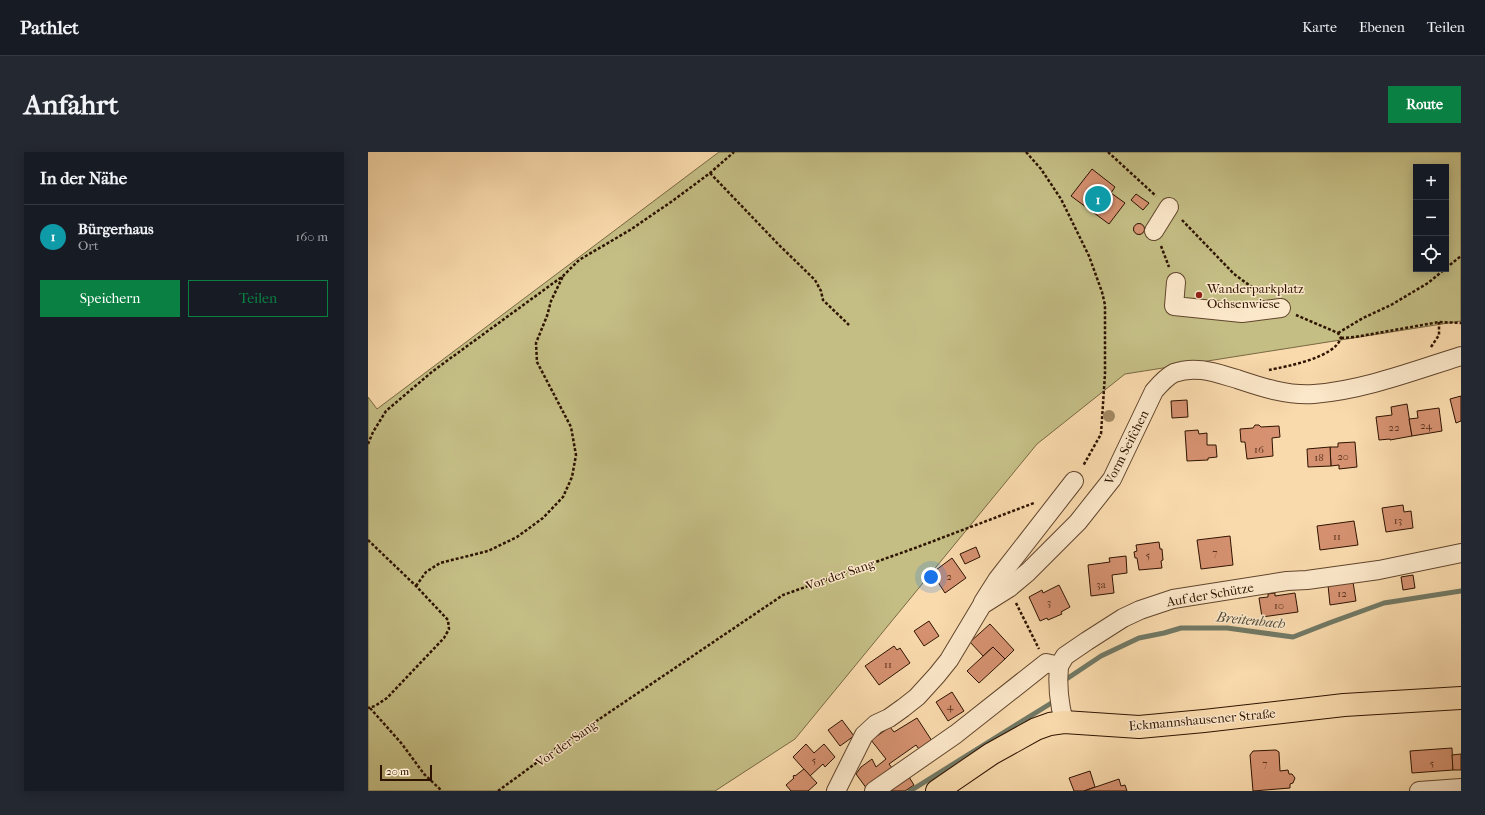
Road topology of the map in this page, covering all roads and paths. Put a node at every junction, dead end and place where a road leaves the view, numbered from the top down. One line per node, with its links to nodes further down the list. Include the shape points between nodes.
1 (734, 152): 4 (path)
2 (1026, 152): 20 (path, via 1061,199 1089,256 1105,304 1105,374 1101,434)
3 (1108, 152): 5 (path)
4 (710, 173): 10 (path, via 630,230 579,260); 14 (path, via 816,280 823,300)
5 (1170, 207): 6 (street); 12 (path, via 1234,274)
6 (1154, 231): 11 (path)
7 (1461, 256): 8 (path)
8 (1449, 266)
9 (1442, 272): 15 (path, via 1391,305)
10 (563, 276): 19 (path, via 433,371 386,411); 24 (path, via 536,343 537,362 571,428 576,454 572,477 563,497 543,518 517,537 488,551 440,563 426,572)
11 (1176, 282): 12 (street, via 1174,306 1242,313)
12 (1281, 308): 15 (path)
13 (1461, 323): 16 (path, via 1439,322)
14 (849, 325)
15 (1338, 333): 16 (path)
16 (1341, 338): 18 (path, via 1331,350 1311,359)
17 (1461, 356): 25 (street, Vorm Seifchen, via 1363,386 1313,394 1283,392 1208,370 1189,369 1174,373 1162,380 1154,391 1112,479 1078,522)
18 (1268, 370)
19 (368, 444)
20 (1074, 481): 26 (street, via 997,580)
21 (1034, 502): 33 (path, Vor der Sang, via 783,595)
22 (368, 540): 24 (path)
23 (1461, 553): 27 (street, Auf der Schütze, via 1379,570 1173,598 1118,621)
24 (416, 586): 29 (path, via 448,620 449,629 444,638 387,698)
25 (1009, 588): 26 (street, Vorm Seifchen); 27 (path)
26 (982, 605): 34 (street, Vorm Seifchen, via 937,675 917,697 864,735)
27 (1052, 665): 30 (street); 35 (street, Auf der Schütze)
28 (1461, 698): 30 (main road, Eckmannshausener Straße, via 1344,705 1139,727)
29 (369, 708): 32 (path, via 402,744 424,774)
30 (1064, 722): 36 (main road, Eckmannshausener Straße, via 1036,729 991,754)
31 (1461, 788): 37 (street)
32 (442, 791)
33 (498, 791)
34 (836, 791)
35 (874, 791)
36 (937, 791)
37 (1419, 791)

